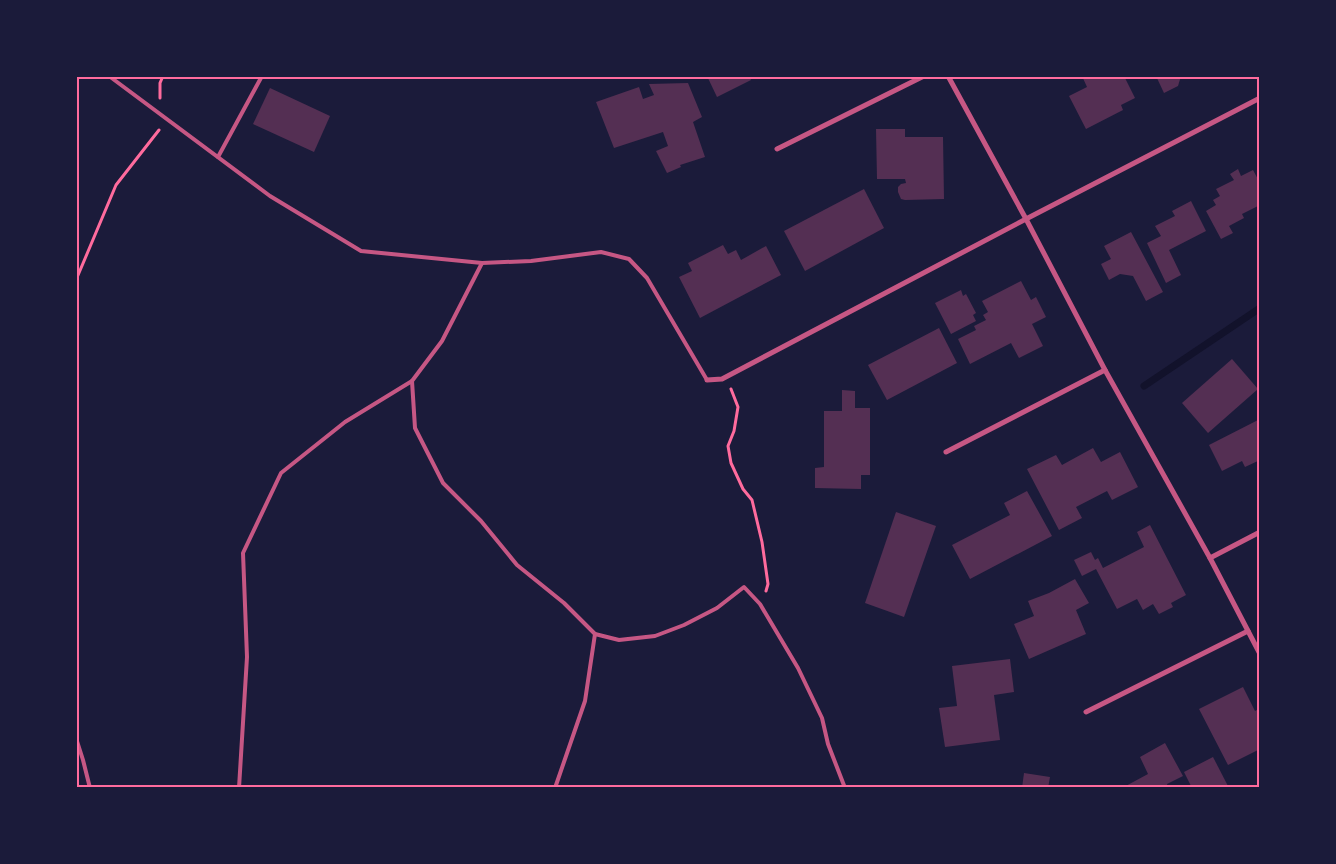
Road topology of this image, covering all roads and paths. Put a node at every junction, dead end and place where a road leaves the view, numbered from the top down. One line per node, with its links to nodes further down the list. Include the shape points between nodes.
1 (109, 76): 6 (lane)
2 (262, 76): 8 (lane)
3 (924, 76): 7 (street)
4 (948, 76): 9 (street)
5 (1260, 98): 9 (street)
6 (167, 120): 8 (lane); 11 (path, via 116,185)
7 (777, 148)
8 (218, 157): 10 (lane, via 270,196 361,251)
9 (1026, 218): 12 (street); 13 (street)
10 (482, 263): 14 (lane, via 531,262 601,252 629,259 647,278); 15 (lane, via 442,341)
11 (76, 280)
12 (1105, 370): 16 (street); 18 (street)
13 (724, 378): 14 (street); 19 (path, via 738,407 728,446 735,472 752,500 762,542 768,584)
14 (707, 380)
15 (412, 381): 21 (lane, via 415,428 443,483 481,521 517,565 564,602); 26 (lane, via 345,422 281,473 243,553 247,656)
16 (946, 452)
17 (1260, 532): 18 (street)
18 (1210, 558): 20 (street)
19 (760, 604): 21 (lane, via 744,587 717,608 655,636 619,640); 28 (lane, via 798,668 822,718)
20 (1248, 631): 22 (street); 23 (street)
21 (595, 634): 27 (lane, via 585,701)
22 (1260, 654)
23 (1086, 712)
24 (76, 738): 25 (lane)
25 (90, 788)
26 (239, 788)
27 (555, 788)
28 (845, 788)

